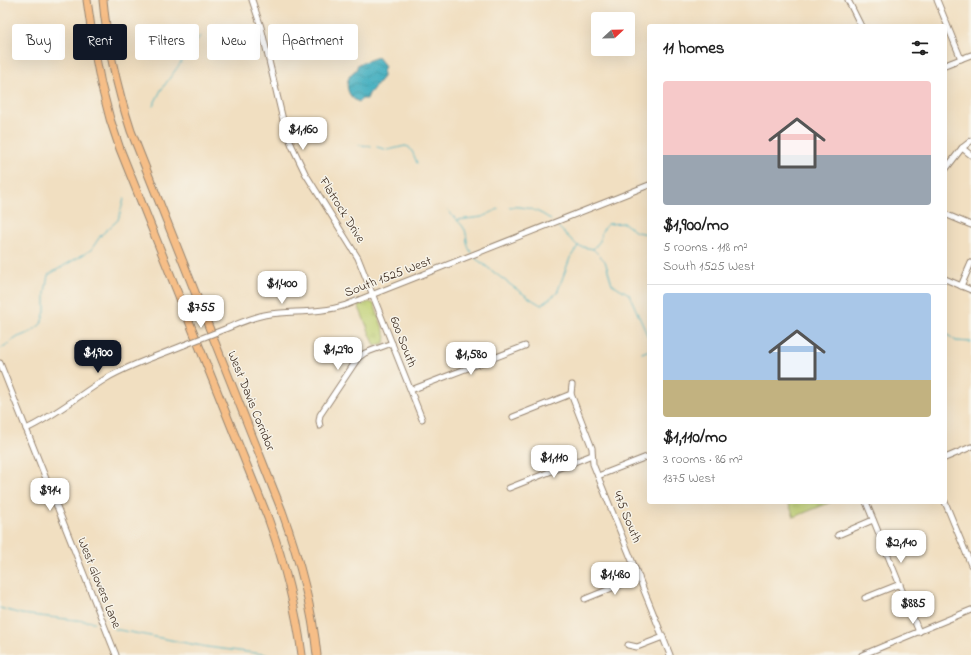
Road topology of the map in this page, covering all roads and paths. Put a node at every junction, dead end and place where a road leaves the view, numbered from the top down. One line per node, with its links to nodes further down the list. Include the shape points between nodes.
1 (87, 0): 54 (highway, via 96,61 115,134 270,524 290,588)
2 (102, 0): 55 (highway, West Davis Corridor, via 111,59 131,131 284,517 305,584)
3 (252, 0): 23 (street, Flatrock Drive, via 282,120 290,142 305,173 355,252)
4 (848, 0): 6 (street)
5 (937, 0): 7 (street)
6 (860, 24)
7 (947, 24)
8 (947, 25): 10 (street)
9 (971, 55): 10 (street)
10 (961, 59): 11 (street)
11 (947, 64)
12 (971, 141): 13 (street)
13 (962, 148): 14 (street); 15 (street)
14 (971, 155)
15 (947, 167)
16 (647, 186): 23 (street, South 1525 West)
17 (947, 215): 18 (street)
18 (971, 225)
19 (971, 263): 21 (street)
20 (947, 280): 21 (street)
21 (961, 286): 22 (street)
22 (971, 290)
23 (373, 295): 24 (street, 600 South); 33 (street, South 1525 West, bridge, via 334,309 265,315 248,319 114,374 52,416)
24 (392, 343): 28 (street, 600 South); 32 (street, via 365,353 355,361 320,415)
25 (525, 346): 28 (street)
26 (0, 363): 33 (street, West Glovers Lane)
27 (572, 385): 29 (street, 475 South)
28 (410, 390): 31 (street, 600 South)
29 (571, 394): 30 (street); 35 (street, 475 South, via 590,442)
30 (513, 417)
31 (422, 419)
32 (320, 426)
33 (26, 429): 53 (street, West Glovers Lane)
34 (971, 447): 37 (street)
35 (592, 455): 38 (street, 475 South); 39 (street)
36 (647, 457): 38 (street)
37 (947, 457)
38 (598, 476): 45 (street, 475 South)
39 (509, 488)
40 (867, 504): 42 (street)
41 (946, 504): 44 (street)
42 (873, 520): 43 (street); 46 (street)
43 (838, 535)
44 (971, 565)
45 (639, 577): 48 (street); 51 (street, 475 South)
46 (900, 584): 47 (street); 50 (street)
47 (865, 598)
48 (585, 599)
49 (971, 610): 50 (street)
50 (919, 632): 57 (street)
51 (663, 637): 52 (street, via 637,647); 56 (street, 475 South)
52 (628, 645)
53 (116, 655)
54 (302, 655)
55 (317, 655)
56 (670, 655)
57 (862, 655)

